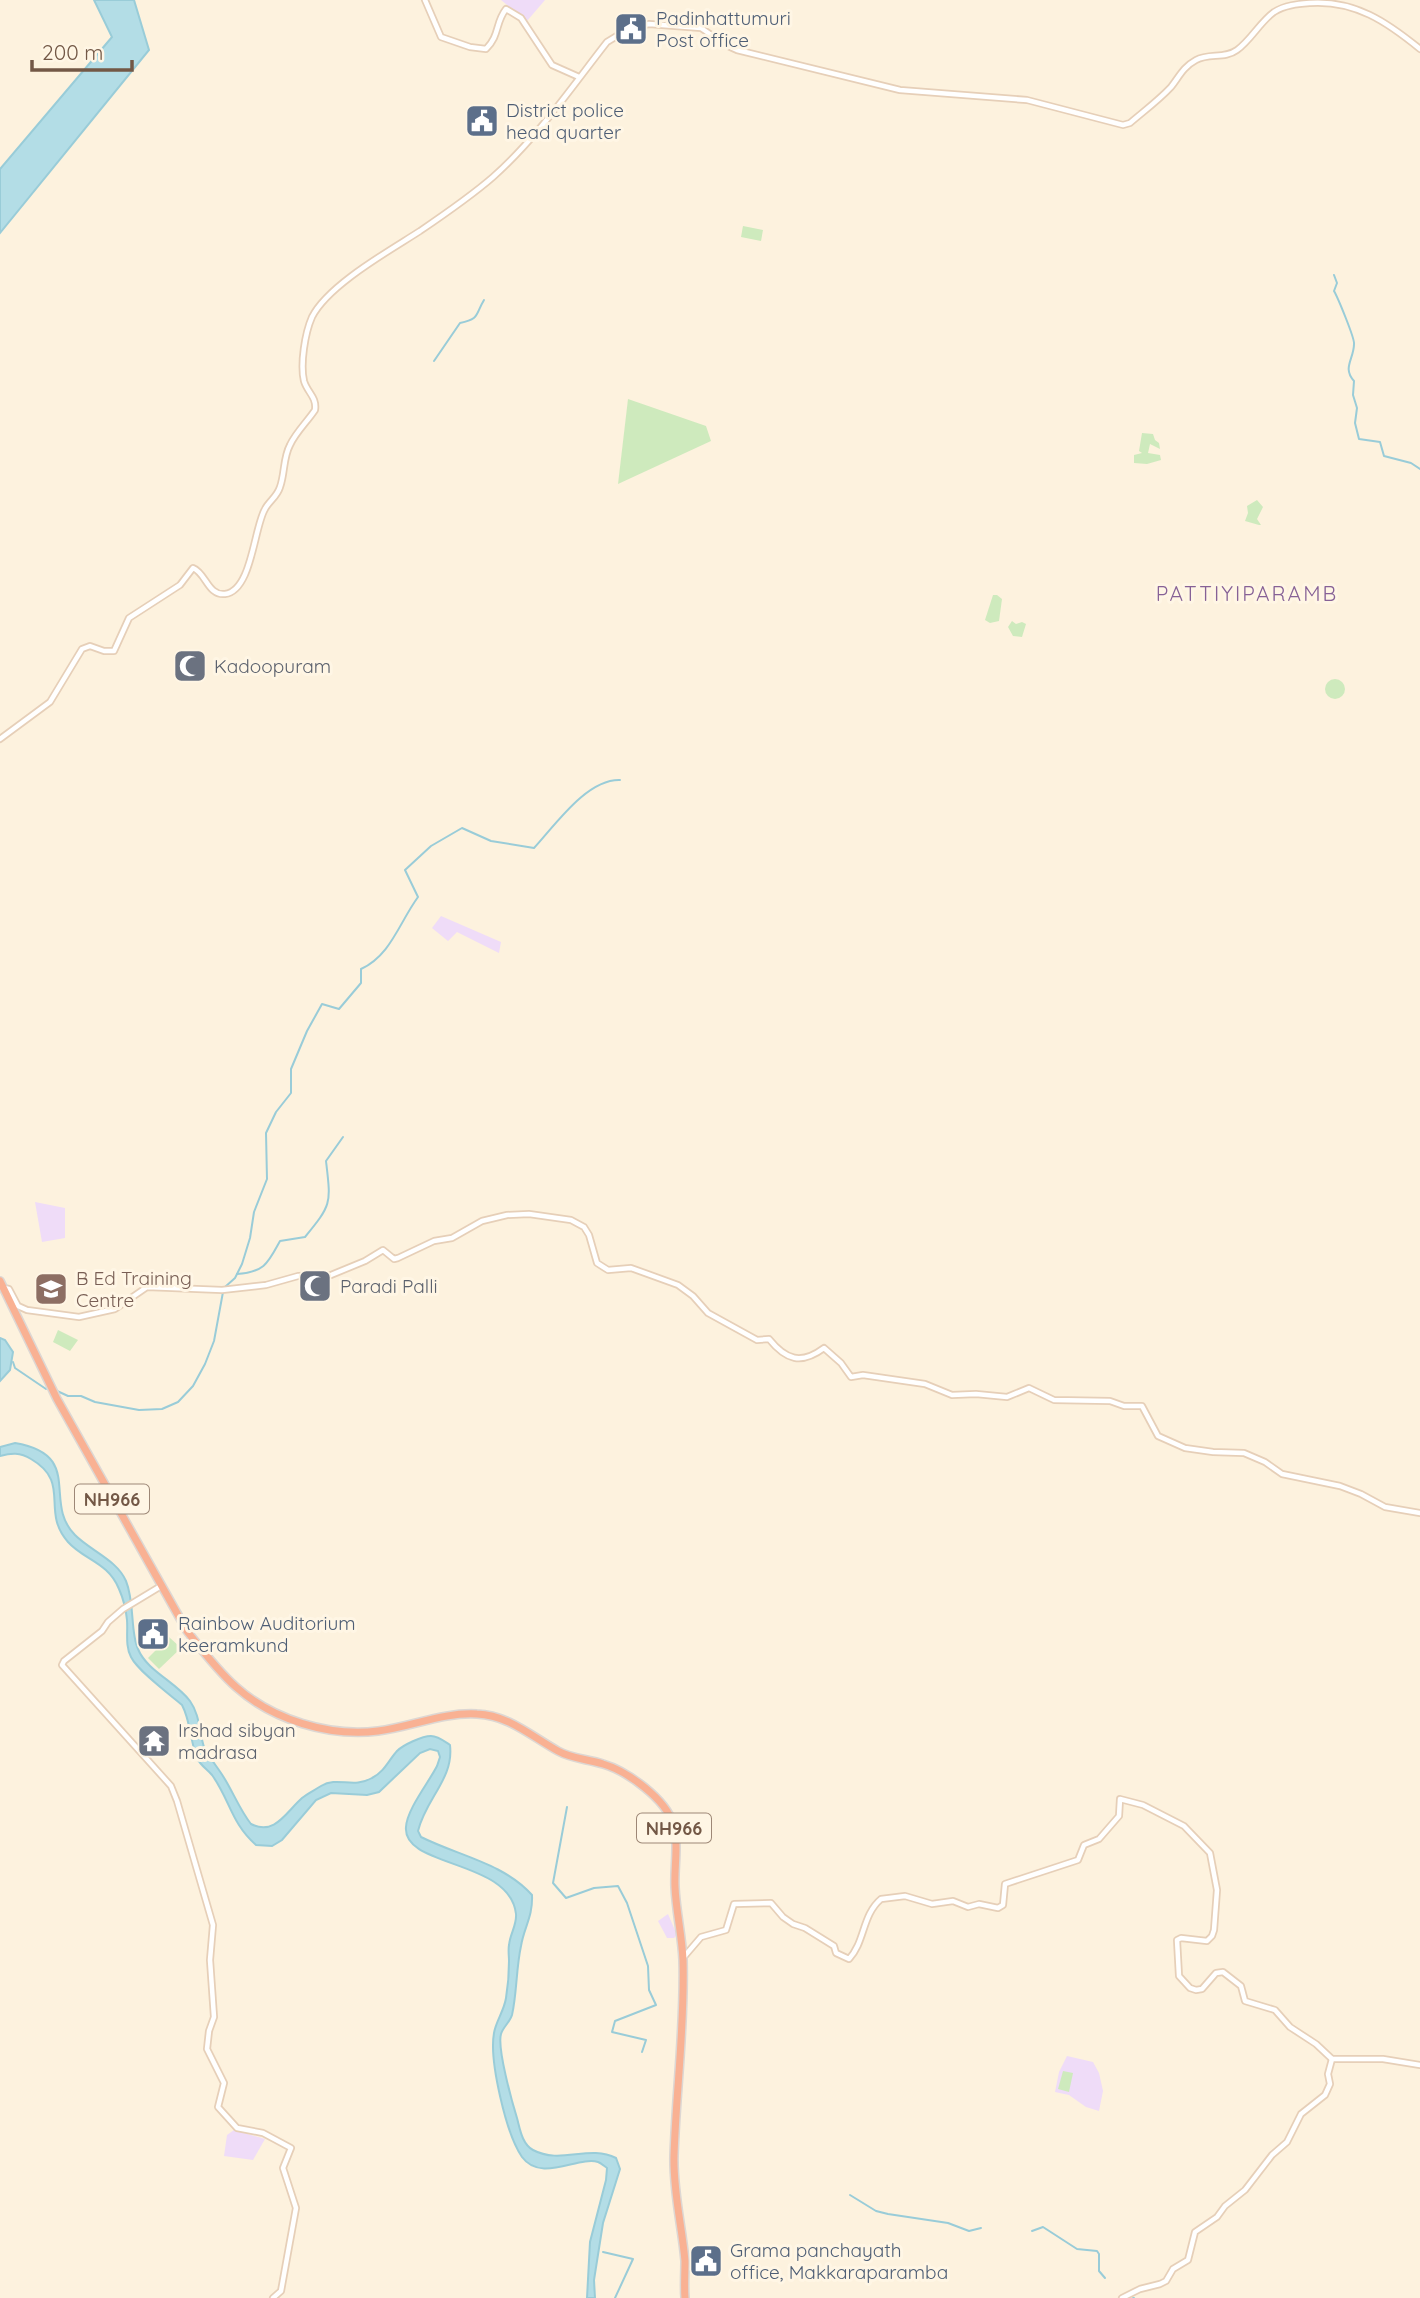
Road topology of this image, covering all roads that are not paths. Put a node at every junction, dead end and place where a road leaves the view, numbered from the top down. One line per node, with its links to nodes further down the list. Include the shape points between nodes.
1 (425, 0): 3 (main road, via 441,37 486,49 495,40 506,9 525,23 552,65)
2 (1420, 49): 3 (main road, via 1360,9 1327,1 1295,4 1275,12 1237,50 1187,66 1171,87 1124,125 1027,100 900,90 838,76 737,50 701,28 649,24 630,28 607,42)
3 (579, 76): 4 (main road, via 517,154 492,177 368,265 318,308 307,336 303,373 315,410 285,456 279,491 265,508 241,583 229,593 220,593 193,568 180,585 129,618 114,651 82,649 50,702)
4 (0, 739)
5 (2, 1285): 6 (main road, via 18,1306 27,1310 79,1317 115,1309 147,1287 222,1290 298,1276 331,1275 383,1250 398,1258 482,1221 508,1215 548,1215 584,1227 597,1263 608,1270 631,1268 678,1285 708,1313 757,1340 769,1339 793,1358 804,1359 824,1348 851,1377 925,1384 953,1395 1007,1397 1029,1388 1054,1400 1142,1406 1158,1436 1185,1448 1244,1453 1282,1474 1340,1486 1385,1507); 7 (highway, NH966, via 57,1399)
6 (1420, 1513)
7 (161, 1586): 8 (highway, NH966, via 211,1661 250,1698 281,1715 326,1729 360,1733 446,1716 485,1715 518,1726 572,1757 610,1766 643,1786 669,1814 676,1834 675,1884); 11 (main road, via 123,1608 62,1665 171,1786 177,1801 213,1924 214,2017 208,2049 224,2083 218,2107 237,2128 263,2133 291,2148 283,2168 296,2208 281,2291)
8 (683, 1958): 9 (main road, via 701,1937 726,1930 734,1904 771,1903 783,1917 849,1959 869,1912 881,1899 905,1896 932,1904 953,1901 968,1907 998,1908 1003,1905 1006,1884 1078,1860 1084,1844 1100,1839 1119,1816 1120,1799 1184,1826 1210,1853 1217,1890 1212,1936 1207,1941 1177,1940 1179,1976 1196,1990 1223,1972 1241,1986 1245,2001 1275,2010); 12 (highway, NH966, via 674,2160)
9 (1332, 2059): 10 (main road); 13 (main road, via 1325,2095 1301,2114 1287,2142 1245,2190 1195,2232 1188,2260 1173,2269 1166,2281)
10 (1420, 2065)
11 (273, 2298)
12 (685, 2298)
13 (1122, 2298)

